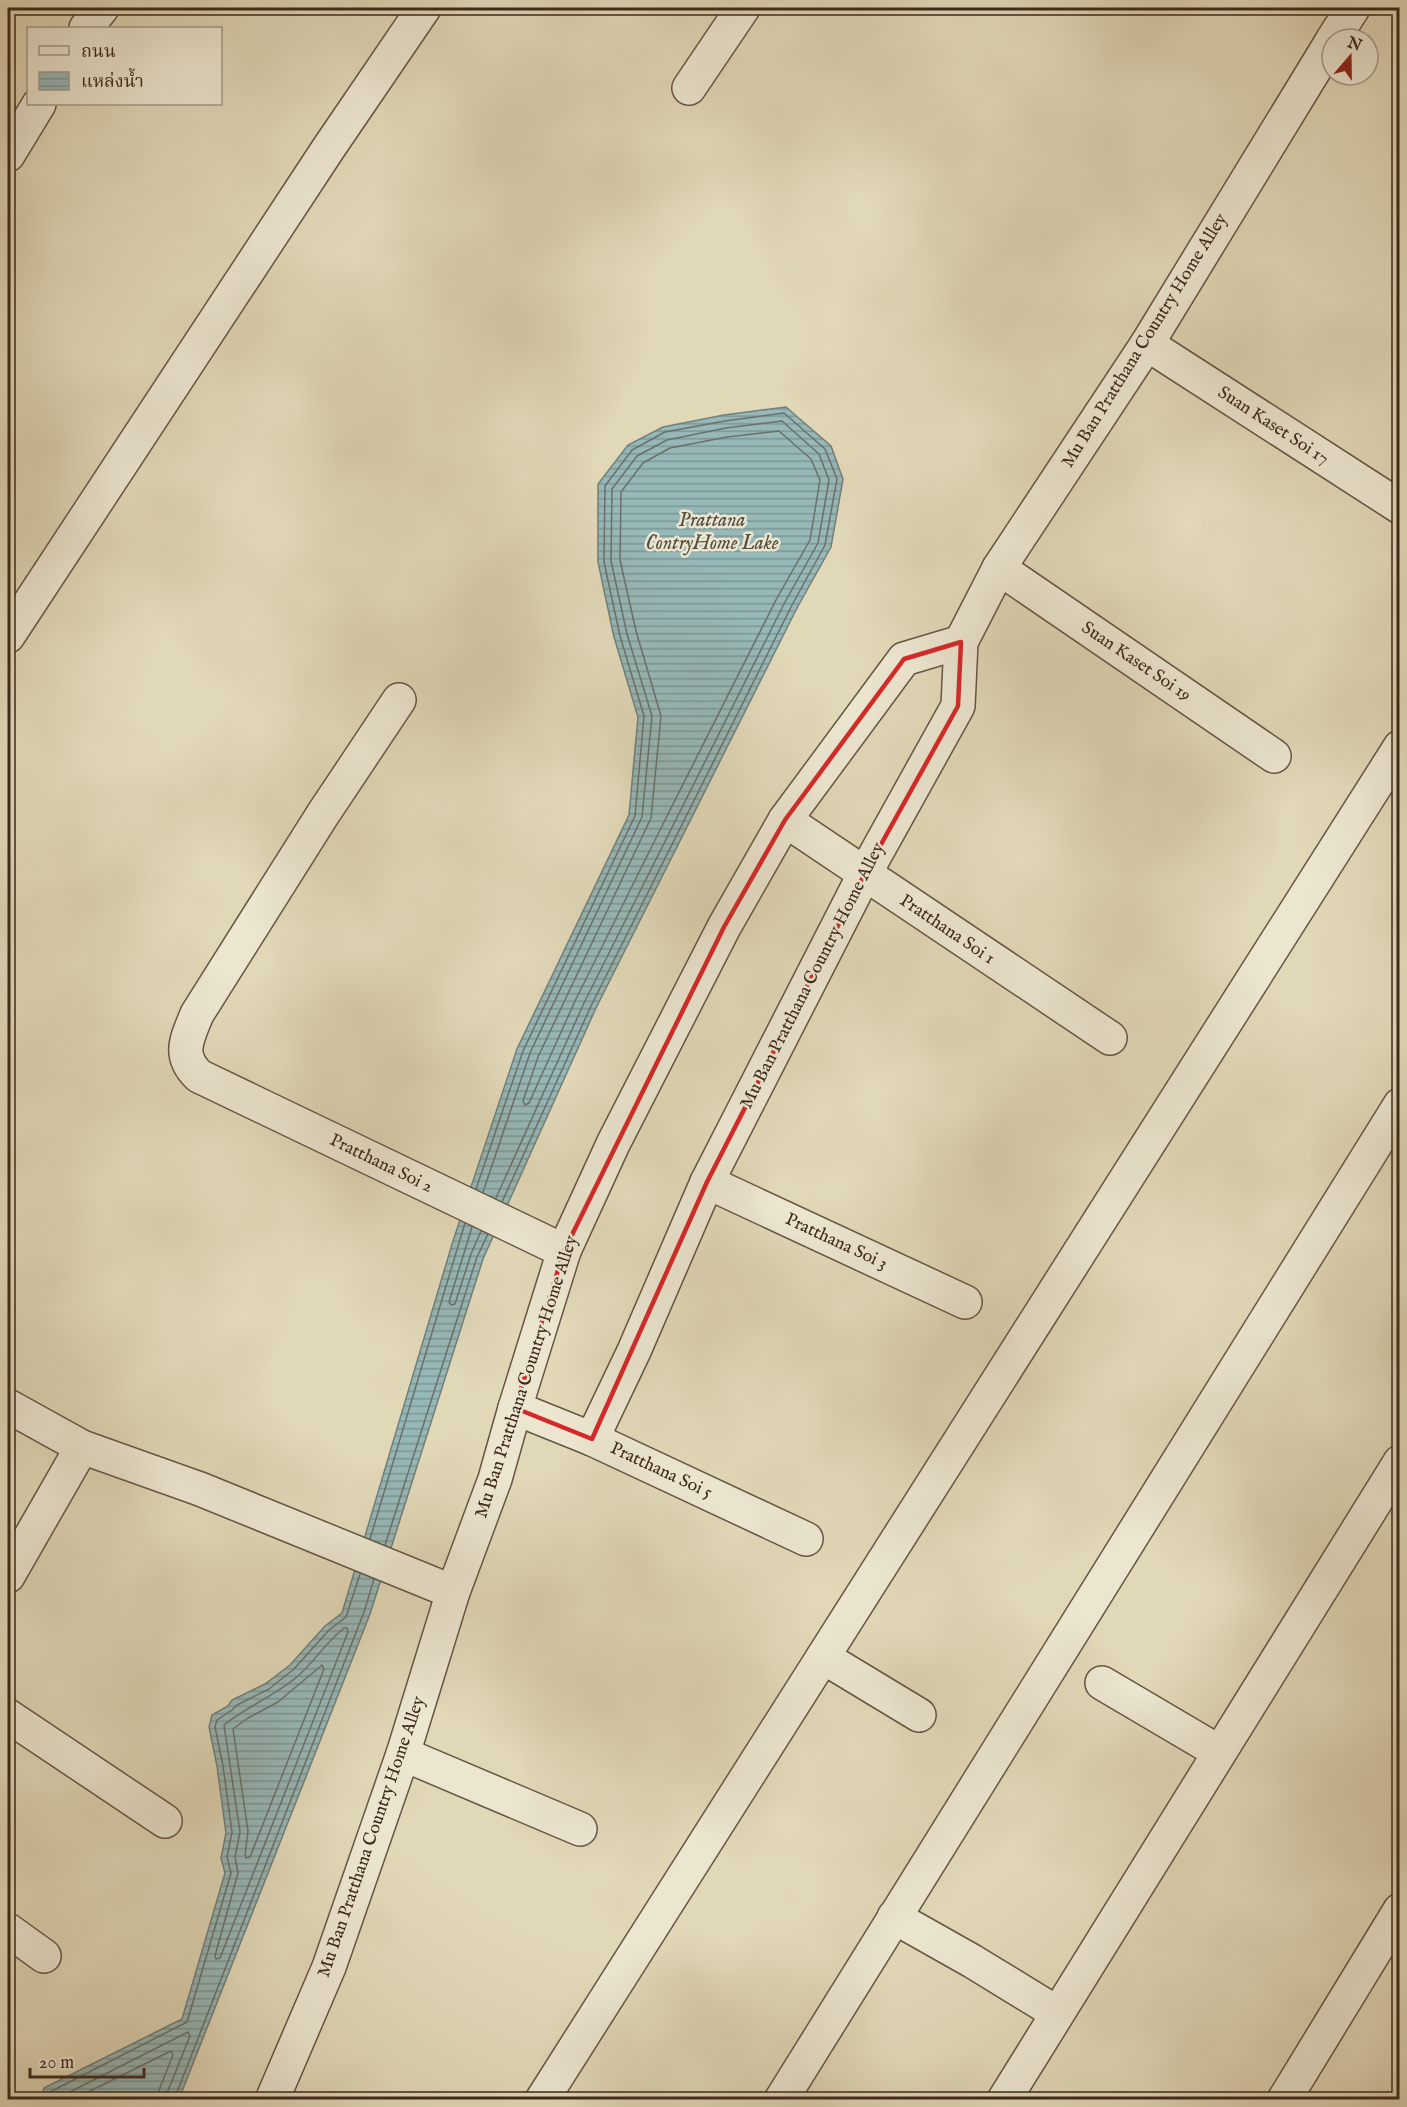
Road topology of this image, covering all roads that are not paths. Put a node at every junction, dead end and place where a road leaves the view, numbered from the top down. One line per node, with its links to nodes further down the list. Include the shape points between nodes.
1 (102, 8): 5 (street)
2 (424, 8): 14 (street)
3 (743, 8): 8 (street)
4 (1353, 8): 6 (street, Mu Ban Pratthana Country Home Alley)
5 (87, 27)
6 (1341, 27)
7 (1320, 61): 11 (street, Mu Ban Pratthana Country Home Alley)
8 (689, 88)
9 (38, 105): 10 (street)
10 (8, 155)
11 (1147, 344): 12 (street, Suan Kaset Soi 17); 13 (street, Mu Ban Pratthana Country Home Alley)
12 (1400, 507)
13 (999, 568): 15 (street, Mu Ban Pratthana Country Home Alley); 18 (street, Suan Kaset Soi 19)
14 (8, 636)
15 (961, 642): 19 (street, Mu Ban Pratthana Country Home Alley, via 904,659); 20 (street, Mu Ban Pratthana Country Home Alley, via 958,705)
16 (399, 700): 24 (street, Pratthana Soi 2, via 197,1014 187,1038 189,1066 198,1076)
17 (1400, 747): 34 (street)
18 (1274, 756)
19 (785, 820): 20 (street, Pratthana Soi 1); 24 (street, Mu Ban Pratthana Country Home Alley, via 719,937)
20 (864, 874): 21 (street, Pratthana Soi 1); 23 (street, Mu Ban Pratthana Country Home Alley)
21 (1110, 1038)
22 (1400, 1105): 43 (street)
23 (707, 1182): 25 (street, Pratthana Soi 3); 28 (street, Mu Ban Pratthana Country Home Alley)
24 (564, 1251): 27 (street, Mu Ban Pratthana Country Home Alley)
25 (965, 1302)
26 (8, 1406): 29 (street)
27 (514, 1408): 28 (street, Pratthana Soi 5); 33 (street, Mu Ban Pratthana Country Home Alley, via 495,1479)
28 (592, 1439): 31 (street, Pratthana Soi 5)
29 (82, 1446): 32 (street); 33 (street, via 200,1489)
30 (1400, 1462): 38 (street)
31 (806, 1539)
32 (8, 1576)
33 (453, 1593): 39 (street, Mu Ban Pratthana Country Home Alley)
34 (823, 1657): 36 (street); 48 (street)
35 (1102, 1683): 38 (street)
36 (919, 1715)
37 (8, 1716): 40 (street)
38 (1219, 1752): 46 (street)
39 (403, 1754): 41 (street); 47 (street, Mu Ban Pratthana Country Home Alley, via 329,1967)
40 (165, 1821)
41 (580, 1829)
42 (1400, 1910): 51 (street)
43 (894, 1917): 46 (street); 49 (street)
44 (8, 1930): 45 (street)
45 (44, 1956)
46 (1057, 2013): 50 (street)
47 (272, 2100)
48 (542, 2100)
49 (781, 2100)
50 (1004, 2100)
51 (1284, 2100)

